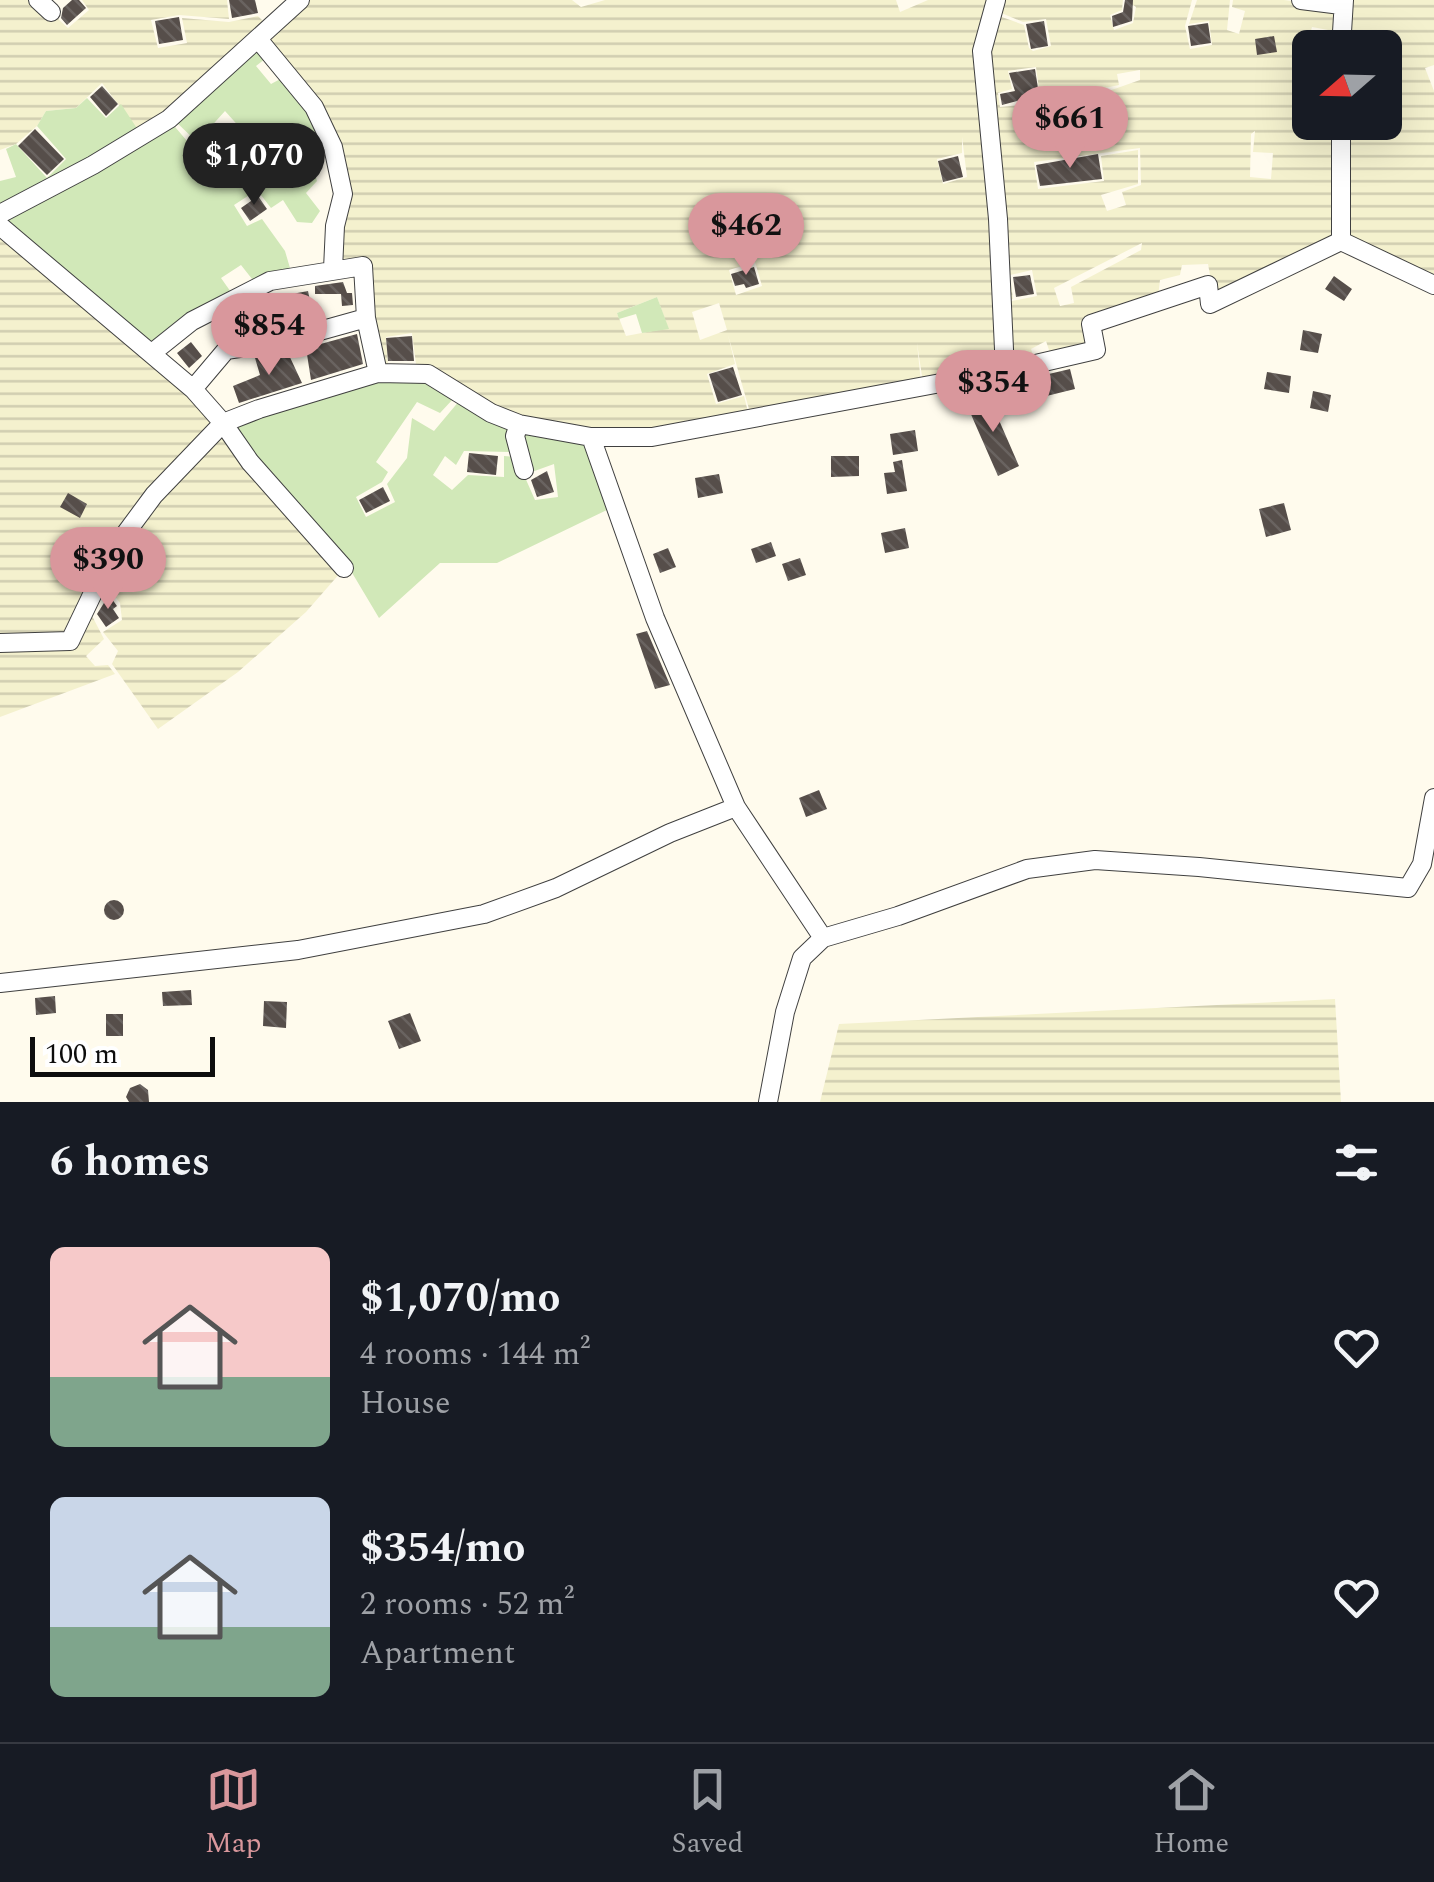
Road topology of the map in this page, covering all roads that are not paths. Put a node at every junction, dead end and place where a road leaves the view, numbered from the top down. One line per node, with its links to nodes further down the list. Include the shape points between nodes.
1 (300, 0): 6 (street)
2 (996, 0): 15 (street, via 982,51)
3 (1301, 0): 4 (street)
4 (1343, 2): 5 (street)
5 (1342, 30)
6 (258, 38): 8 (street, via 169,119); 11 (street, via 314,108 333,147 344,194)
7 (1341, 140): 10 (street)
8 (0, 214)
9 (0, 226): 14 (street)
10 (1341, 240): 12 (street); 15 (street, via 1210,304 1208,285 1091,324 1096,350)
11 (333, 269): 13 (street, via 363,266); 14 (street, via 270,281 192,321)
12 (1434, 285)
13 (366, 318): 16 (street); 17 (street, via 226,350)
14 (152, 352): 17 (street)
15 (1006, 371): 20 (street, via 652,437)
16 (378, 373): 18 (street); 19 (street, via 428,374)
17 (193, 388): 18 (street)
18 (223, 423): 22 (street); 23 (street, via 114,548 70,641)
19 (519, 424): 20 (street); 21 (street, via 515,436)
20 (590, 438): 25 (street, via 655,618)
21 (524, 470)
22 (344, 568)
23 (0, 643)
24 (1434, 798): 26 (street, via 1422,864 1408,888 1095,860 1028,869)
25 (736, 807): 26 (street); 27 (street, via 484,914 298,950)
26 (824, 938): 28 (street, via 802,958 784,1012)
27 (0, 983)
28 (768, 1102)

